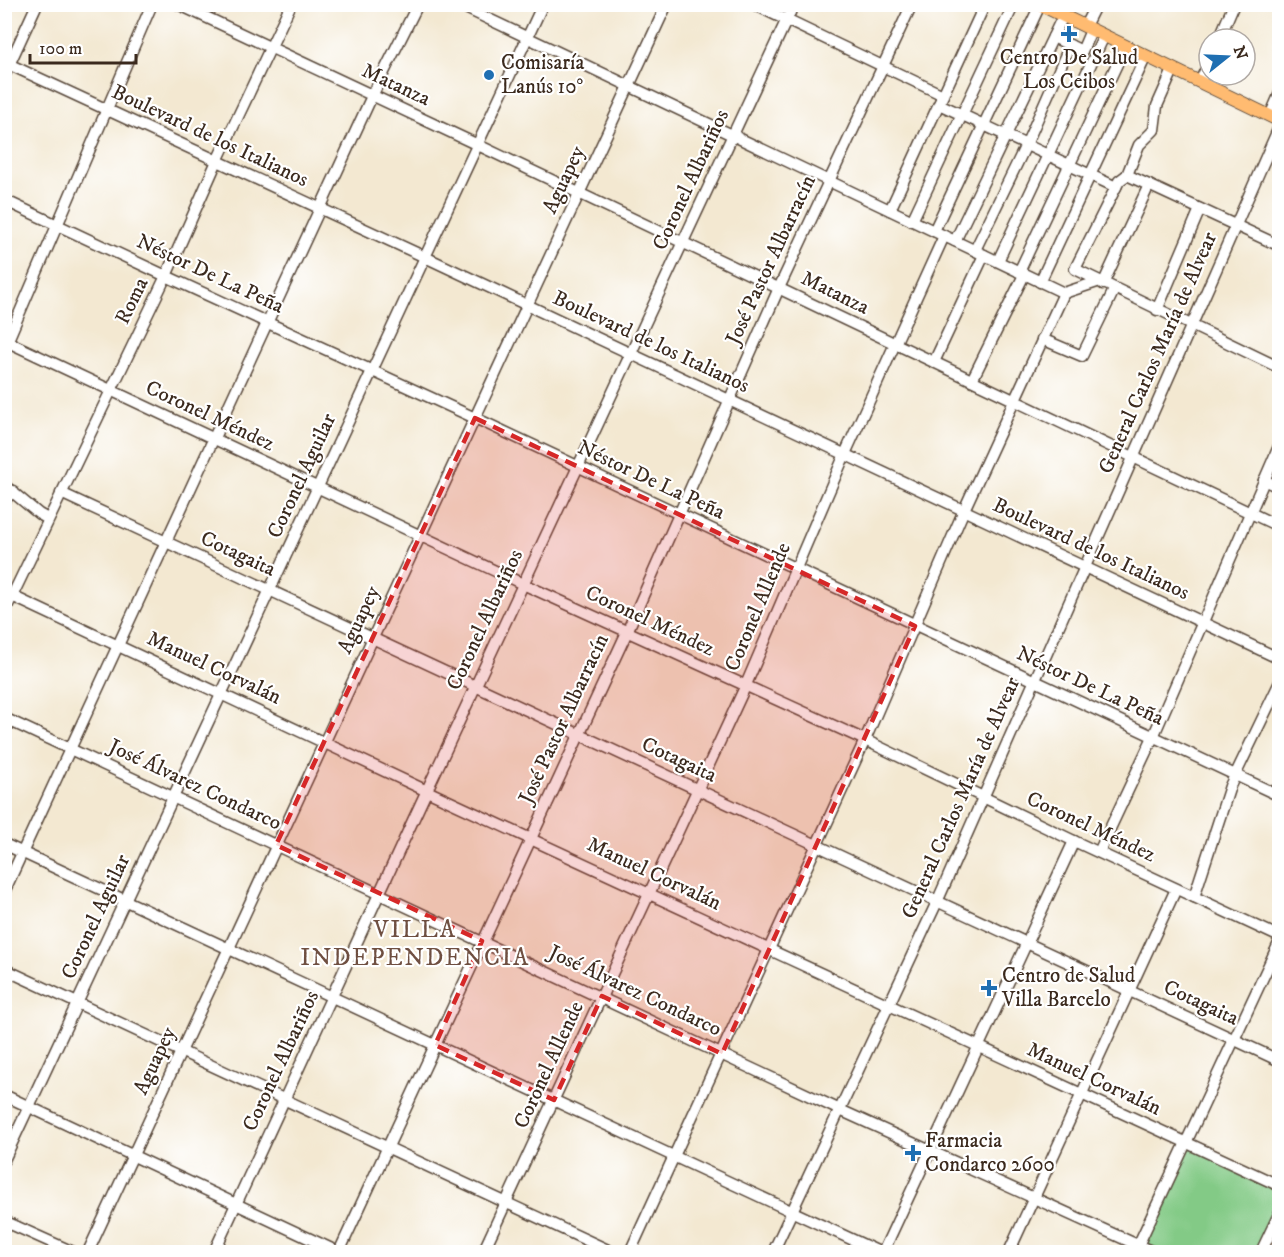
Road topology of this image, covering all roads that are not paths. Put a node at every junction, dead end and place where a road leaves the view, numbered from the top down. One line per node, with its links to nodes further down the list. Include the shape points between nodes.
1 (37, 4): 28 (street)
2 (152, 4): 38 (street)
3 (178, 4): 26 (street, Matanza)
4 (291, 4): 26 (street, Roma)
5 (418, 4): 36 (street)
6 (458, 4): 23 (street)
7 (543, 4): 23 (street, Coronel Aguilar)
8 (667, 4): 33 (street, Aguapey)
9 (753, 4): 18 (street)
10 (794, 4): 18 (street, Coronel Albariños)
11 (912, 4): 29 (street, José Pastor Albarracín)
12 (985, 4): 37 (street)
13 (1014, 4): 39 (street)
14 (1096, 4): 20 (street)
15 (1234, 4): 19 (street)
16 (1040, 5): 17 (main road); 41 (street, Coronel Allende)
17 (1063, 16): 20 (main road); 22 (street)
18 (787, 20): 29 (street); 43 (street, Coronel Albariños)
19 (1224, 27)
20 (1088, 28): 21 (main road); 24 (street, via 1082,51)
21 (1104, 36): 25 (main road); 46 (street)
22 (1053, 37): 24 (street); 42 (street)
23 (527, 38): 33 (street); 45 (street, Coronel Aguilar)
24 (1070, 45): 44 (street)
25 (1125, 47): 27 (main road); 48 (street)
26 (271, 48): 36 (street, Matanza); 47 (street, Roma)
27 (1146, 56): 30 (main road); 49 (street)
28 (7, 63): 31 (street); 38 (street, Boulevard de los Italianos)
29 (883, 66): 37 (street); 51 (street, José Pastor Albarracín)
30 (1173, 70): 32 (main road); 50 (street, via 1158,106 1154,130 1139,145)
31 (4, 76)
32 (1197, 81)
33 (629, 86): 43 (street); 54 (street, Aguapey)
34 (1210, 87): 40 (main road)
35 (1280, 93): 40 (street, General Carlos María de Alvear)
36 (372, 96): 45 (street, Matanza); 56 (street)
37 (941, 100): 39 (street); 58 (street)
38 (106, 110): 47 (street, Boulevard de los Italianos); 60 (street)
39 (961, 114): 41 (street); 59 (street)
40 (1276, 121): 61 (street, General Carlos María de Alvear)
41 (984, 125): 42 (street); 62 (street, Coronel Allende)
42 (1005, 135): 44 (street); 63 (street)
43 (732, 137): 51 (street); 64 (street, Coronel Albariños)
44 (1026, 144): 46 (street); 66 (street)
45 (478, 145): 54 (street, Matanza); 67 (street, Coronel Aguilar)
46 (1048, 155): 48 (street); 68 (street)
47 (217, 161): 56 (street, Boulevard de los Italianos); 70 (street, Roma)
48 (1070, 165): 49 (street); 69 (street)
49 (1089, 175): 53 (street); 71 (street)
50 (1127, 175): 52 (street); 53 (street)
51 (829, 181): 58 (street); 73 (street, José Pastor Albarracín)
52 (1149, 185): 57 (street); 72 (street)
53 (1116, 187): 72 (street, via 1075,269)
54 (579, 194): 64 (street, Matanza); 76 (street, Aguapey)
55 (4, 200): 60 (street, Néstor De La Peña)
56 (320, 208): 67 (street, Boulevard de los Italianos); 78 (street)
57 (1200, 209): 61 (street); 77 (street)
58 (890, 210): 59 (street)
59 (912, 220): 62 (street)
60 (58, 225): 70 (street, Néstor De La Peña); 81 (street)
61 (1236, 226): 65 (street); 79 (street, General Carlos María de Alvear)
62 (939, 233): 63 (street); 82 (street, Coronel Allende)
63 (955, 241): 66 (street)
64 (683, 243): 73 (street, Matanza); 83 (street, Coronel Albariños)
65 (1280, 246)
66 (979, 253): 68 (street); 84 (street)
67 (425, 257): 76 (street, Boulevard de los Italianos); 86 (street, Coronel Aguilar)
68 (998, 261): 69 (street)
69 (1022, 273): 71 (street); 87 (street)
70 (166, 276): 78 (street, Néstor De La Peña); 88 (street, Roma)
71 (1040, 282): 75 (street)
72 (1100, 283): 74 (street); 75 (street)
73 (779, 288): 82 (street, Matanza); 89 (street, José Pastor Albarracín)
74 (1114, 290): 77 (street); 80 (street, via 1082,356)
75 (1064, 293): 80 (street)
76 (527, 306): 83 (street, Boulevard de los Italianos); 91 (street, Aguapey)
77 (1157, 310): 79 (street)
78 (269, 322): 86 (street, Néstor De La Peña); 92 (street)
79 (1191, 326): 85 (street); 95 (street, General Carlos María de Alvear)
80 (1042, 339): 90 (street)
81 (5, 343): 88 (street, Coronel Méndez)
82 (895, 344): 84 (street, Matanza); 94 (street, Coronel Allende)
83 (631, 354): 89 (street, Boulevard de los Italianos); 96 (street, Coronel Albariños)
84 (934, 362): 87 (street, Matanza)
85 (1280, 368)
86 (372, 370): 91 (street, Néstor De La Peña); 99 (street, Coronel Aguilar)
87 (972, 380): 90 (street, Matanza)
88 (110, 390): 92 (street, Coronel Méndez); 101 (street, Roma)
89 (729, 400): 94 (street, Boulevard de los Italianos); 104 (street, José Pastor Albarracín)
90 (1015, 400): 95 (street, Matanza); 103 (street)
91 (475, 418): 96 (street, Néstor De La Peña); 108 (street, Aguapey)
92 (213, 440): 99 (street, Coronel Méndez); 109 (street)
93 (1280, 444): 97 (street)
94 (845, 454): 103 (street, Boulevard de los Italianos); 111 (street, Coronel Allende)
95 (1133, 456): 105 (street, Matanza); 110 (street, General Carlos María de Alvear)
96 (577, 467): 104 (street, Néstor De La Peña); 112 (street, Coronel Albariños)
97 (1264, 480): 100 (street); 105 (street)
98 (9, 488): 102 (street); 106 (street)
99 (318, 488): 108 (street, Coronel Méndez); 113 (street, Coronel Aguilar)
100 (1280, 488)
101 (61, 493): 106 (street, Roma); 109 (street, Cotagaita)
102 (4, 501)
103 (964, 510): 110 (street, Boulevard de los Italianos); 117 (street)
104 (678, 514): 111 (street, Néstor De La Peña); 118 (street, José Pastor Albarracín)
105 (1250, 514): 107 (street, Matanza); 116 (street)
106 (48, 519): 114 (street, Roma)
107 (1280, 527)
108 (421, 535): 112 (street, Coronel Méndez); 119 (street, Aguapey)
109 (166, 542): 113 (street, Cotagaita); 120 (street)
110 (1084, 568): 116 (street, Boulevard de los Italianos); 122 (street, General Carlos María de Alvear)
111 (796, 569): 117 (street, Néstor De La Peña); 125 (street, Coronel Allende)
112 (523, 584): 118 (street, Coronel Méndez); 124 (street, Coronel Albariños)
113 (271, 590): 119 (street, Cotagaita); 126 (street, Coronel Aguilar)
114 (12, 596): 115 (street, Roma); 120 (street, Manuel Corvalán)
115 (4, 613)
116 (1202, 623): 121 (street, Boulevard de los Italianos); 129 (street)
117 (915, 626): 122 (street, Néstor De La Peña); 130 (street)
118 (627, 632): 125 (street, Coronel Méndez); 128 (street, José Pastor Albarracín)
119 (373, 638): 124 (street, Cotagaita); 131 (street, Aguapey)
120 (119, 645): 126 (street, Manuel Corvalán); 132 (street)
121 (1280, 660)
122 (1034, 681): 129 (street, Néstor De La Peña); 138 (street, General Carlos María de Alvear)
123 (1280, 682): 133 (street)
124 (476, 686): 128 (street, Cotagaita); 135 (street, Coronel Albariños)
125 (745, 687): 130 (street, Coronel Méndez); 134 (street, Coronel Allende)
126 (222, 693): 131 (street, Manuel Corvalán); 136 (street, Coronel Aguilar)
127 (4, 718): 132 (street, José Álvarez Condarco)
128 (579, 735): 134 (street, Cotagaita); 139 (street, José Pastor Albarracín)
129 (1153, 736): 133 (street, Néstor De La Peña); 144 (street)
130 (865, 740): 138 (street, Coronel Méndez); 143 (street)
131 (323, 742): 135 (street, Manuel Corvalán); 142 (street, Aguapey)
132 (71, 750): 136 (street, José Álvarez Condarco); 145 (street)
133 (1235, 774): 137 (street, Néstor De La Peña); 150 (street)
134 (698, 790): 143 (street, Cotagaita); 149 (street, Coronel Allende)
135 (427, 791): 139 (street, Manuel Corvalán); 148 (street, Coronel Albariños)
136 (174, 796): 142 (street, José Álvarez Condarco); 151 (street, Coronel Aguilar)
137 (1280, 796)
138 (983, 797): 140 (street, Coronel Méndez); 152 (street, General Carlos María de Alvear)
139 (531, 838): 149 (street, Manuel Corvalán); 154 (street, José Pastor Albarracín)
140 (1074, 841): 144 (street, Coronel Méndez); 155 (street)
141 (4, 844): 145 (street)
142 (276, 844): 148 (street, José Álvarez Condarco); 156 (street, Aguapey)
143 (817, 845): 152 (street, Cotagaita); 157 (street)
144 (1099, 852): 146 (street, Coronel Méndez)
145 (23, 853): 147 (street); 151 (street)
146 (1176, 889): 150 (street, Coronel Méndez); 159 (street)
147 (4, 892)
148 (381, 893): 154 (street, José Álvarez Condarco); 161 (street, Coronel Albariños)
149 (650, 894): 157 (street, Manuel Corvalán); 160 (street, Coronel Allende)
150 (1194, 897): 153 (street, Coronel Méndez)
151 (125, 900): 156 (street); 162 (street, Coronel Aguilar)
152 (937, 902): 155 (street, Cotagaita); 163 (street, General Carlos María de Alvear)
153 (1280, 939): 164 (street)
154 (482, 941): 160 (street, José Álvarez Condarco); 165 (street, José Pastor Albarracín)
155 (1027, 943): 159 (street, Cotagaita); 166 (street)
156 (228, 949): 161 (street); 167 (street, Aguapey)
157 (770, 949): 163 (street, Manuel Corvalán); 168 (street)
158 (4, 969): 162 (street)
159 (1130, 992): 164 (street, Cotagaita); 171 (street)
160 (602, 996): 168 (street, José Álvarez Condarco); 173 (street, Coronel Allende)
161 (331, 997): 165 (street); 172 (street, Coronel Albariños)
162 (78, 1004): 167 (street); 174 (street, Coronel Aguilar)
163 (888, 1005): 166 (street, Manuel Corvalán); 175 (street, General Carlos María de Alvear)
164 (1233, 1040): 169 (street, Cotagaita); 176 (street)
165 (435, 1045): 173 (street); 177 (street, José Pastor Albarracín)
166 (980, 1047): 171 (street, Manuel Corvalán); 178 (street)
167 (181, 1053): 172 (street); 179 (street, Aguapey)
168 (722, 1054): 175 (street, José Álvarez Condarco); 180 (street)
169 (1280, 1061)
170 (4, 1095): 174 (street)
171 (1083, 1096): 176 (street, Manuel Corvalán); 183 (street)
172 (284, 1099): 177 (street); 185 (street, Coronel Albariños)
173 (554, 1100): 180 (street); 184 (street, Coronel Allende)
174 (29, 1106): 179 (street); 181 (street, Coronel Aguilar)
175 (840, 1110): 178 (street, José Álvarez Condarco); 186 (street, General Carlos María de Alvear)
176 (1186, 1143): 182 (street, Manuel Corvalán); 189 (street)
177 (387, 1148): 184 (street); 193 (street, José Pastor Albarracín)
178 (931, 1150): 183 (street, José Álvarez Condarco); 198 (street)
179 (133, 1155): 185 (street); 191 (street, Aguapey)
180 (674, 1157): 186 (street); 196 (street)
181 (4, 1160)
182 (1280, 1186)
183 (1034, 1199): 189 (street, José Álvarez Condarco); 199 (street)
184 (506, 1203): 194 (street, Coronel Allende); 195 (street)
185 (237, 1205): 192 (street, Coronel Albariños); 193 (street)
186 (792, 1212): 197 (street, General Carlos María de Alvear); 198 (street)
187 (1280, 1212): 201 (street)
188 (4, 1221): 190 (street)
189 (1137, 1249): 200 (street, José Álvarez Condarco)
190 (73, 1252)
191 (88, 1252)
192 (214, 1252)
193 (338, 1252)
194 (483, 1252)
195 (612, 1252)
196 (630, 1252)
197 (773, 1252)
198 (881, 1252)
199 (1009, 1252)
200 (1153, 1252)
201 (1261, 1252)

